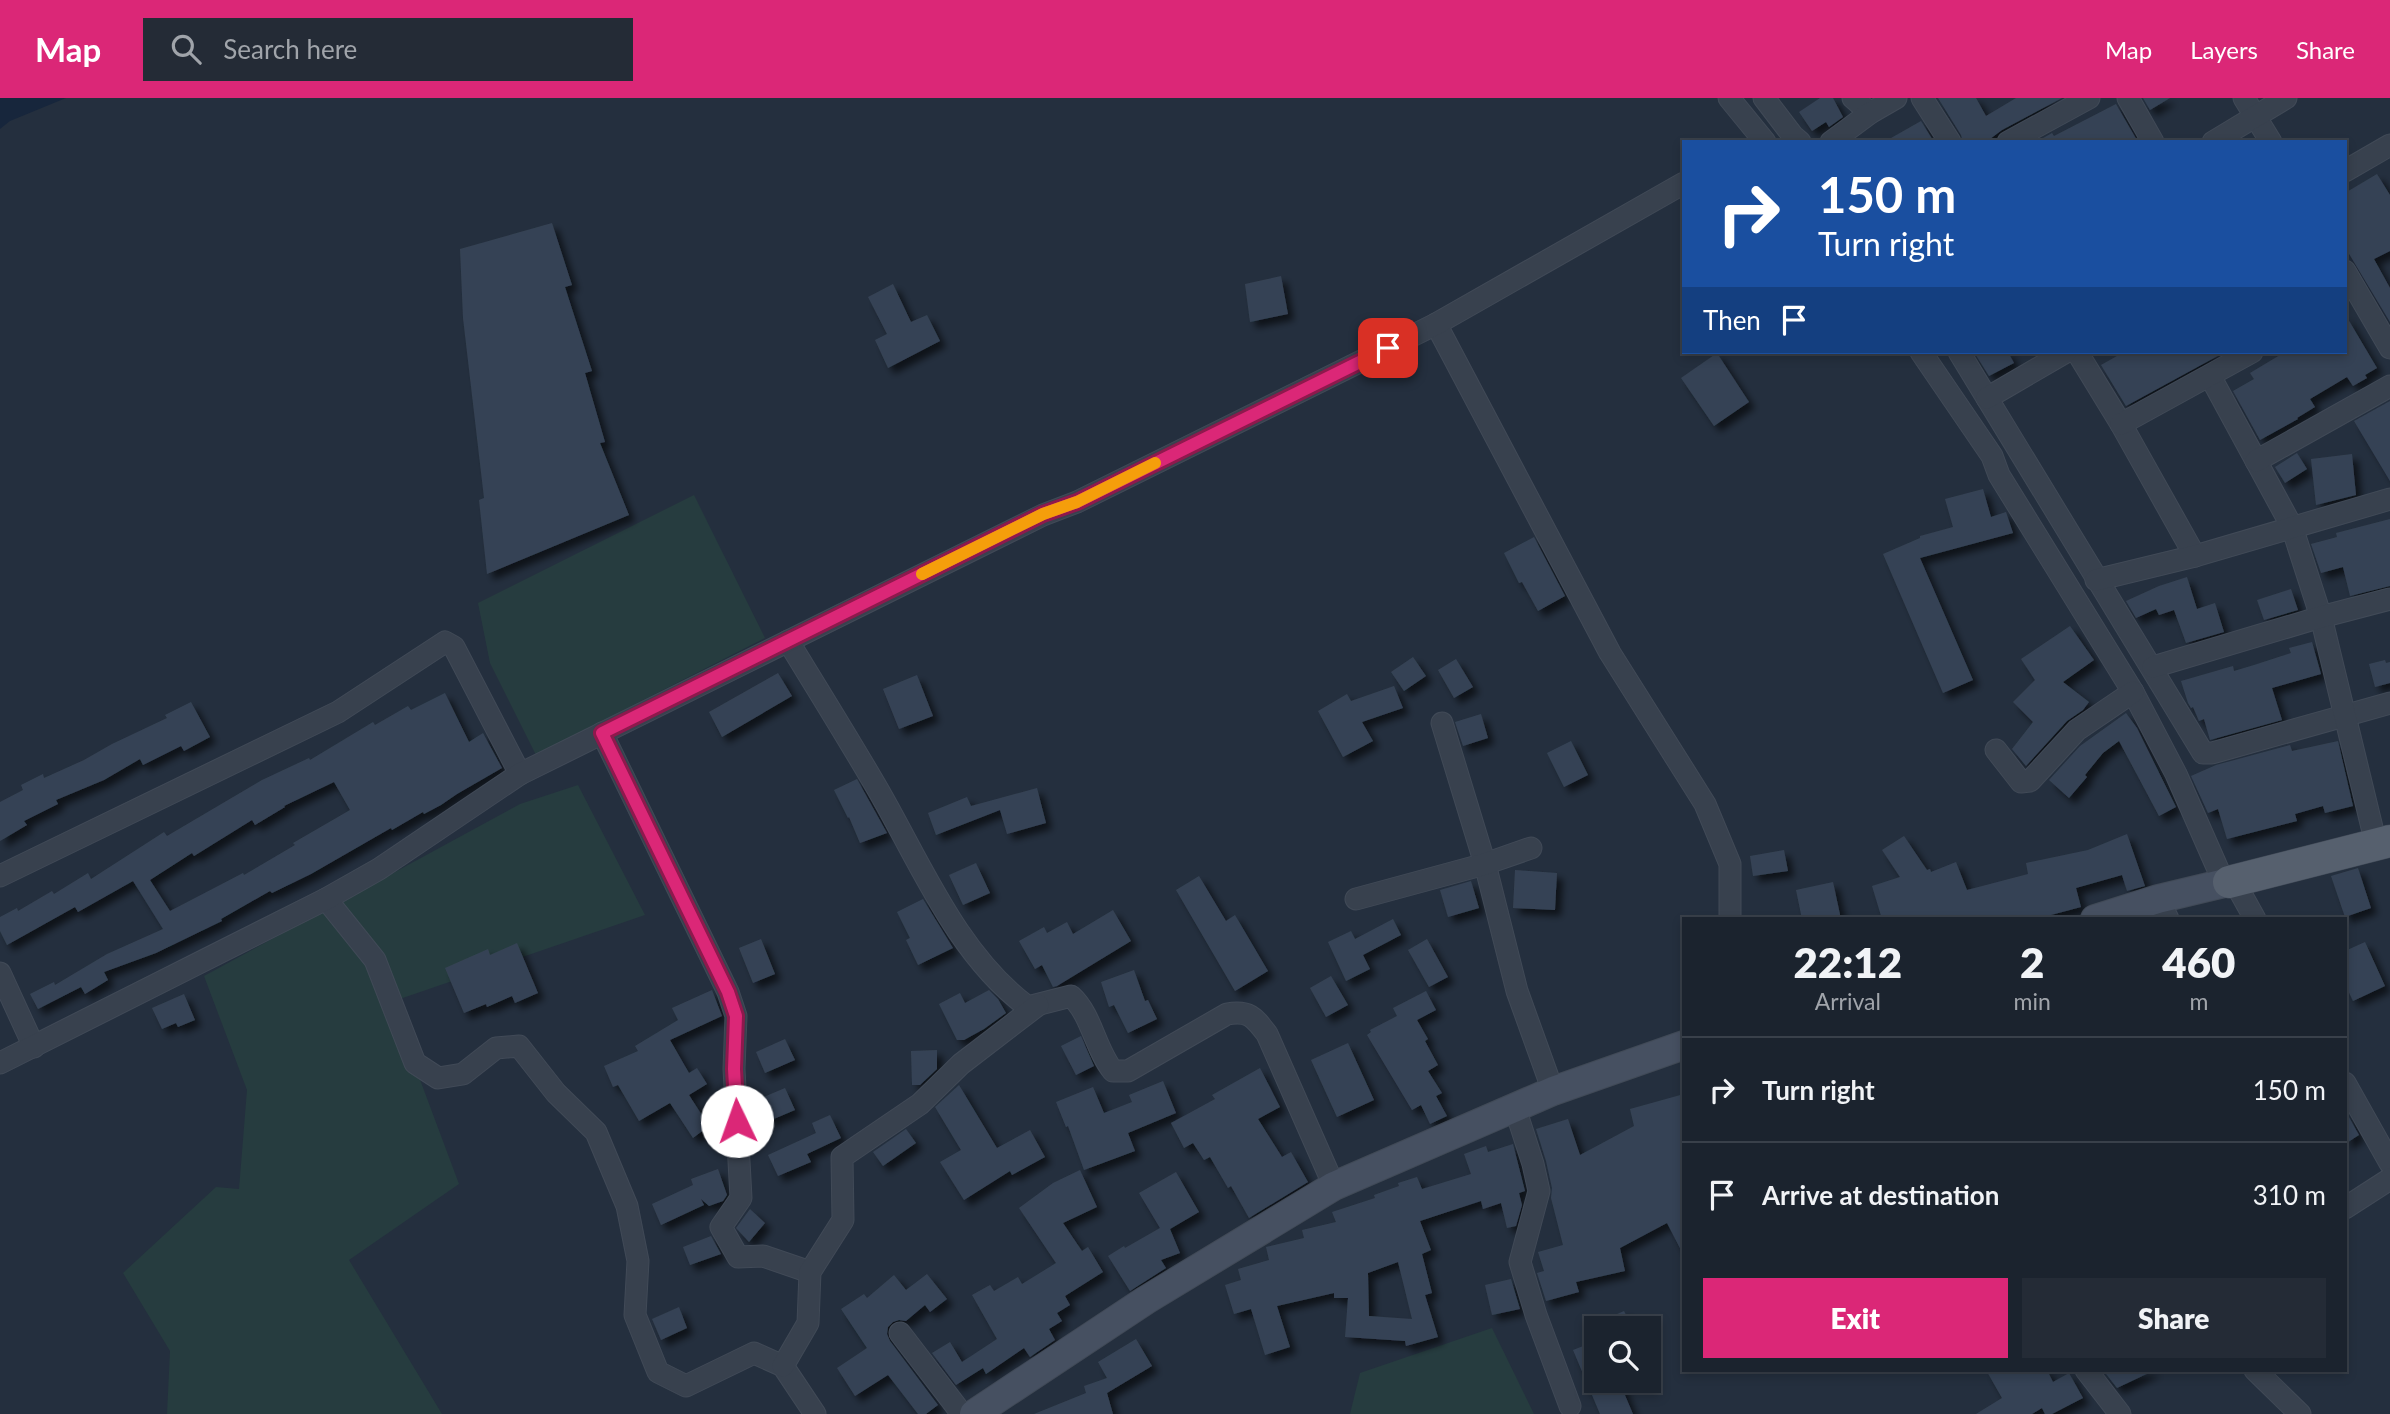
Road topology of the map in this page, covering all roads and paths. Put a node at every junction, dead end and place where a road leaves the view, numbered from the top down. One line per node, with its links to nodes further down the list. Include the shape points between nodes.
1 (1729, 98): 11 (street)
2 (1764, 98): 12 (street)
3 (1853, 98): 10 (street)
4 (1896, 98): 10 (street)
5 (1922, 98): 14 (street)
6 (2089, 98): 15 (street)
7 (2128, 98): 16 (street)
8 (2286, 98): 9 (street)
9 (2250, 107): 17 (street); 18 (street)
10 (1870, 113): 13 (street)
11 (1760, 140)
12 (1798, 140)
13 (1834, 140)
14 (1949, 140)
15 (2012, 140)
16 (2152, 140)
17 (2215, 140)
18 (2270, 140)
19 (2390, 146): 20 (street)
20 (2347, 170)
21 (1682, 184): 24 (street)
22 (2347, 280): 23 (street)
23 (2351, 298): 25 (street)
24 (1436, 324): 42 (street); 59 (street, via 1610,653 1705,804 1730,864)
25 (2390, 348)
26 (1922, 354): 44 (street, via 1992,456 1999,475)
27 (1960, 354): 33 (street)
28 (2063, 354): 33 (street)
29 (2078, 354): 34 (street)
30 (2248, 354): 31 (street)
31 (2210, 376): 34 (street); 35 (street)
32 (2390, 386): 35 (street)
33 (1987, 398): 39 (street)
34 (2122, 424): 38 (street)
35 (2256, 461): 37 (street)
36 (2390, 499): 37 (street)
37 (2292, 527): 38 (street); 41 (street)
38 (2195, 556): 39 (street)
39 (2096, 580): 43 (street)
40 (2390, 599): 41 (street)
41 (2320, 617): 43 (street); 46 (street)
42 (788, 641): 48 (street); 63 (street, via 878,788 955,929 1012,995 1028,1007)
43 (2153, 667): 46 (street, via 2203,753)
44 (2133, 692): 49 (street, via 2077,730 2030,781 2021,782); 55 (street)
45 (2390, 703): 46 (street)
46 (2344, 716): 51 (street)
47 (1442, 723): 53 (street)
48 (602, 733): 50 (street); 75 (street, via 736,1016 741,1198 722,1227 738,1256 763,1256)
49 (1996, 750)
50 (520, 774): 54 (street, via 454,646 445,642 338,712); 56 (street)
51 (2383, 842): 55 (main road)
52 (1531, 848): 53 (street)
53 (1485, 864): 57 (street); 68 (street, via 1517,990)
54 (0, 876)
55 (2229, 882): 58 (main road); 61 (street)
56 (326, 899): 65 (street); 77 (street, via 375,960 415,1063 438,1078 463,1074 496,1048 519,1046 556,1093 596,1132 627,1206 638,1261 635,1315 659,1372 686,1386 754,1353)
57 (1356, 899)
58 (2163, 909): 60 (main road)
59 (1730, 917)
60 (2109, 917)
61 (2254, 917)
62 (0, 973): 65 (street)
63 (1038, 1005): 73 (street, via 1071,996 1079,1003 1112,1071 1128,1071 1227,1014 1242,1011 1267,1034); 75 (street, via 961,1064 920,1104 842,1157 844,1220)
64 (1682, 1046): 68 (main road)
65 (34, 1047): 66 (street)
66 (0, 1063)
67 (2347, 1086): 70 (street)
68 (1553, 1091): 69 (main road)
69 (1515, 1108): 73 (main road); 80 (street, via 1539,1191 1520,1262)
70 (2383, 1135): 71 (street)
71 (2390, 1163)
72 (2390, 1179): 74 (street)
73 (1334, 1186): 81 (main road, via 1146,1300)
74 (2347, 1207)
75 (810, 1272): 77 (street, via 808,1323)
76 (901, 1333): 83 (street)
77 (783, 1366): 82 (street)
78 (2088, 1372): 84 (street)
79 (2257, 1372): 85 (street)
80 (1570, 1406)
81 (991, 1409)
82 (815, 1414)
83 (962, 1414)
84 (2120, 1414)
85 (2300, 1414)

